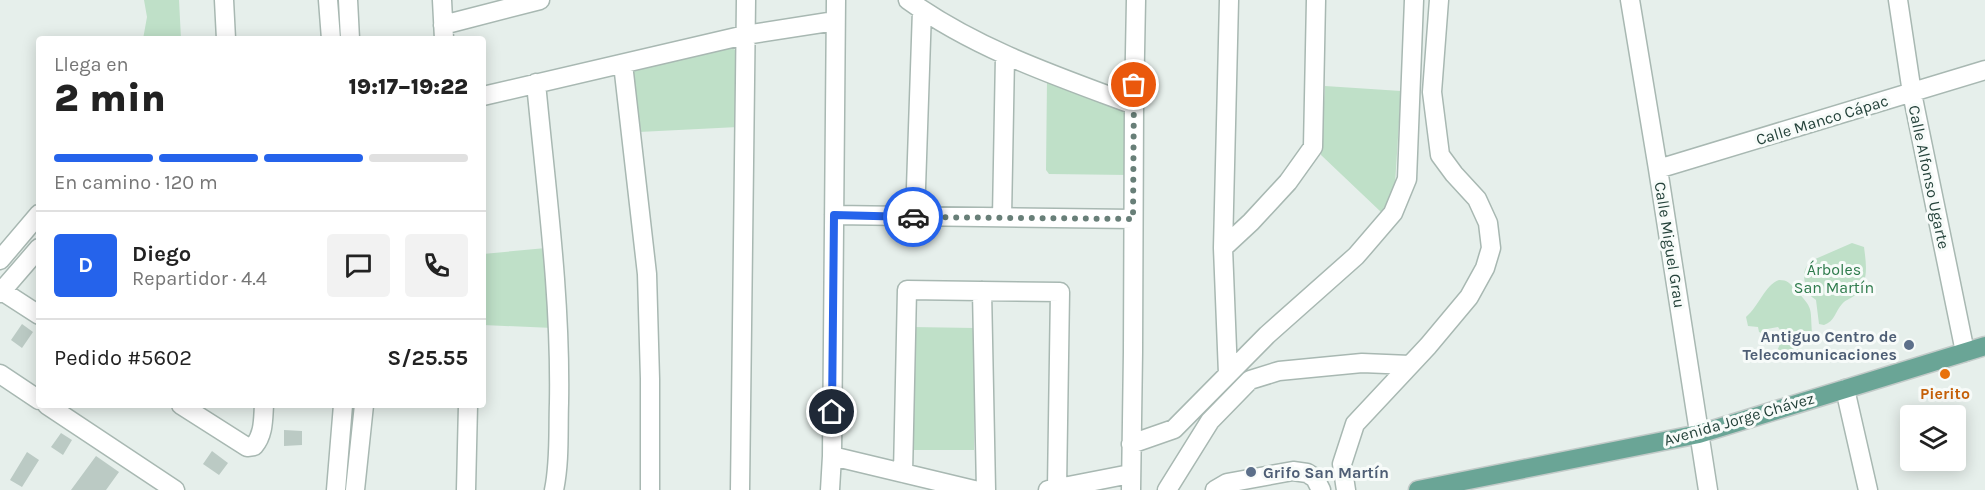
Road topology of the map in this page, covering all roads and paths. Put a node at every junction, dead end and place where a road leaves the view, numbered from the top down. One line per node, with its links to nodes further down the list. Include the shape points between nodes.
1 (224, 0): 19 (street)
2 (328, 0): 20 (street)
3 (348, 0): 21 (street)
4 (442, 0): 17 (street)
5 (540, 0): 17 (street)
6 (746, 0): 18 (street)
7 (836, 0): 16 (street)
8 (1229, 0): 30 (street)
9 (1316, 0): 36 (street, via 1313,147 1288,182)
10 (1414, 0): 47 (street, via 1407,179 1393,213 1356,256)
11 (1439, 0): 45 (street, via 1432,92 1440,155 1477,199 1488,223 1491,248 1469,297)
12 (1630, 0): 29 (street, Calle Miguel Grau)
13 (1898, 0): 26 (street, Calle Alfonso Ugarte)
14 (1132, 1): 28 (street)
15 (915, 5): 22 (street); 32 (street)
16 (835, 21): 18 (street); 31 (street)
17 (444, 32)
18 (745, 35): 23 (street); 68 (street)
19 (226, 36)
20 (331, 36)
21 (350, 36)
22 (1005, 56): 28 (street); 33 (street)
23 (623, 64): 25 (street); 67 (street, via 647,274)
24 (1985, 70): 26 (street, Calle Manco Cápac)
25 (536, 83): 27 (street); 66 (street, via 560,358 558,471)
26 (1912, 93): 29 (street, Calle Manco Cápac); 44 (street, Calle Alfonso Ugarte)
27 (486, 95)
28 (1134, 105): 35 (street)
29 (1659, 169): 56 (street, Calle Miguel Grau)
30 (1224, 207): 36 (street); 37 (street)
31 (834, 215): 32 (street); 58 (street)
32 (915, 217): 33 (street)
33 (1002, 217): 35 (street)
34 (36, 218): 39 (street)
35 (1133, 219): 57 (street)
36 (1251, 222): 37 (street)
37 (1223, 248): 47 (street)
38 (36, 251): 41 (street)
39 (0, 260)
40 (982, 291): 59 (street, via 907,290); 61 (street, via 1060,292); 71 (street)
41 (1, 292): 42 (street)
42 (36, 313)
43 (1985, 346): 44 (main road, Avenida Jorge Chávez)
44 (1965, 352): 48 (main road, Avenida Jorge Chávez)
45 (1410, 366): 72 (street, via 1362,363 1279,371 1250,380 1210,421); 75 (street, via 1355,424 1342,464)
46 (0, 374): 49 (street)
47 (1228, 374): 57 (street, via 1174,429)
48 (1845, 389): 56 (main road, Avenida Jorge Chávez); 78 (street)
49 (36, 398)
50 (52, 408): 62 (street)
51 (188, 408): 52 (street, via 247,447 259,440)
52 (264, 408)
53 (343, 408): 63 (street)
54 (363, 408): 64 (street)
55 (468, 408): 65 (street)
56 (1699, 434): 76 (main road, Avenida Jorge Chávez); 77 (street, Calle Miguel Grau)
57 (1131, 444): 60 (street)
58 (832, 456): 59 (street); 69 (street)
59 (903, 473): 70 (street)
60 (1130, 482): 61 (street)
61 (1052, 489)
62 (175, 490)
63 (336, 490)
64 (355, 490)
65 (466, 490)
66 (554, 490)
67 (650, 490)
68 (740, 490)
69 (830, 490)
70 (974, 490)
71 (986, 490)
72 (1167, 490)
73 (1215, 490): 74 (street, via 1227,483 1293,471 1315,478)
74 (1321, 490)
75 (1346, 490)
76 (1418, 490)
77 (1708, 490)
78 (1869, 490)

